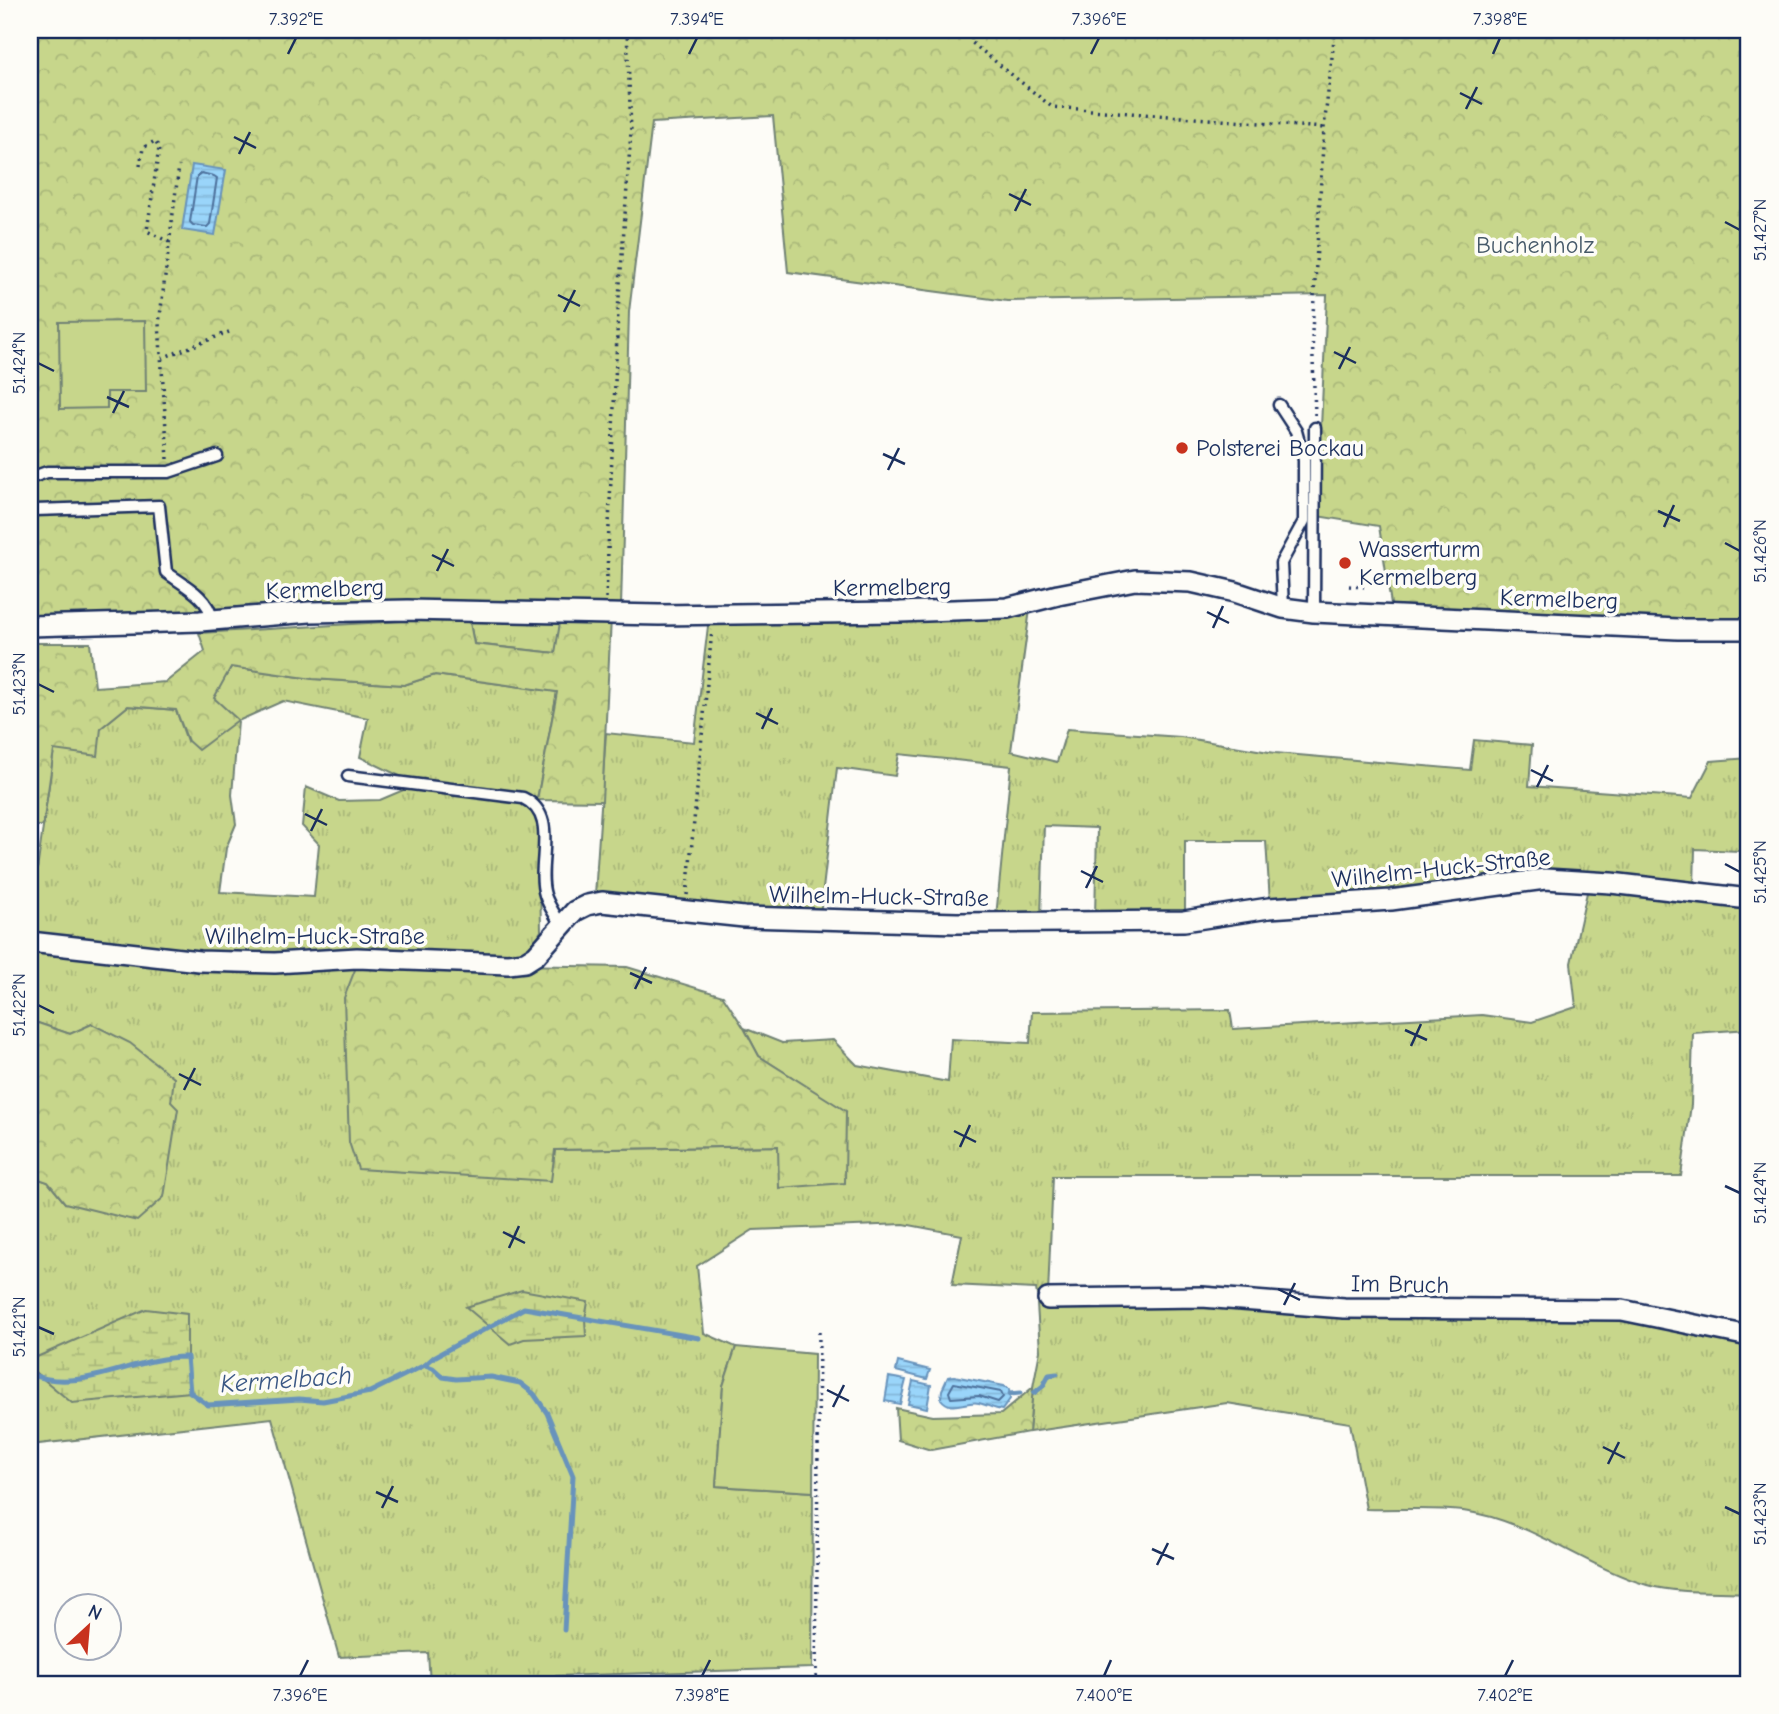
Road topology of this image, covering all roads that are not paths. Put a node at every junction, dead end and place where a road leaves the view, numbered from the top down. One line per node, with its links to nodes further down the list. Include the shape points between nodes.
1 (1279, 405): 6 (lane, via 1296,430 1304,460 1304,521 1281,562)
2 (1315, 428): 7 (lane)
3 (217, 456): 4 (lane, via 169,472 47,472)
4 (30, 478)
5 (30, 508): 8 (lane, via 159,506 166,572 205,601)
6 (1283, 608): 7 (street, Kermelberg); 8 (street, Kermelberg, via 1191,582 1135,580 1007,608 713,614 408,610)
7 (1314, 611): 10 (street, Kermelberg)
8 (212, 619): 9 (street, Kermelberg)
9 (30, 626)
10 (1749, 629)
11 (348, 776): 13 (lane, via 523,798 533,803 543,822 545,895)
12 (1749, 899): 13 (street, Wilhelm-Huck-Straße, via 1545,879 1184,921 944,923 744,918 601,902 575,911)
13 (561, 925): 14 (street, Wilhelm-Huck-Straße, via 536,955 526,962 508,964 357,958 199,961)
14 (30, 942)
15 (1048, 1299): 16 (street, Im Bruch, via 1202,1297 1344,1308 1622,1310)
16 (1749, 1336)

